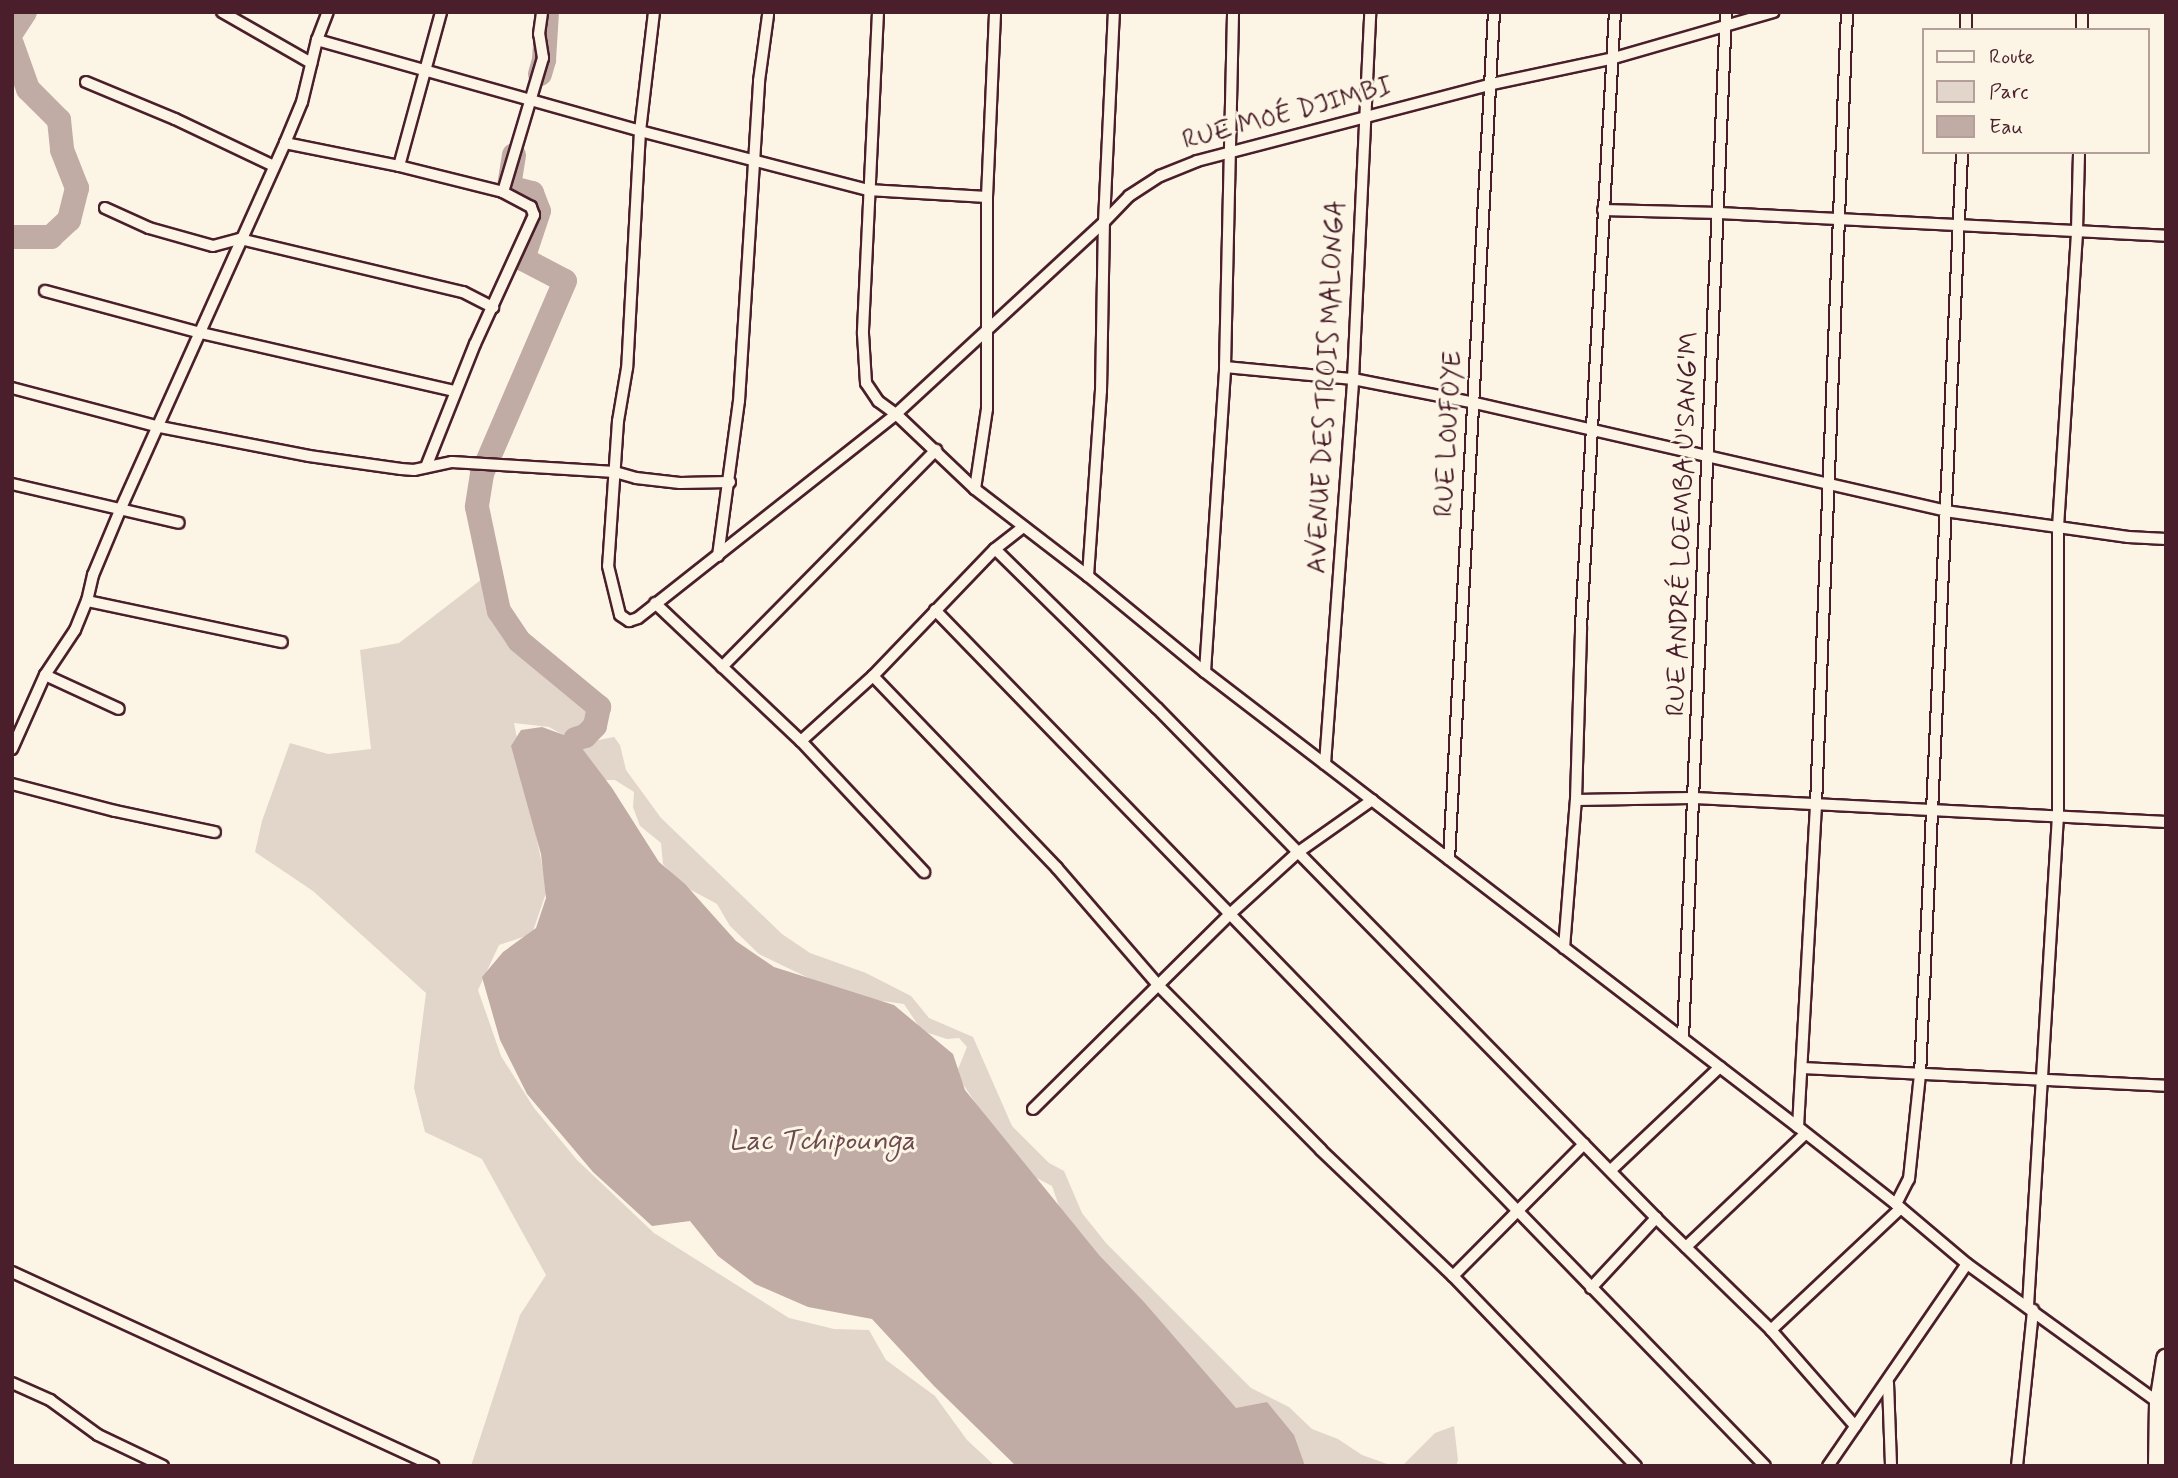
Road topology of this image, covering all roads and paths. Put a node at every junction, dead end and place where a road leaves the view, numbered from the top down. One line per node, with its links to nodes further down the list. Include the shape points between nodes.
1 (222, 12): 20 (street)
2 (328, 12): 18 (street)
3 (441, 12): 21 (street)
4 (542, 12): 24 (street, via 543,58)
5 (654, 12): 26 (street)
6 (878, 12): 34 (street)
7 (995, 12): 36 (street)
8 (1114, 12): 41 (street)
9 (1233, 12): 28 (street)
10 (1370, 12): 25 (street, AVENUE DES TROIS MALONGA)
11 (1494, 12): 23 (street, RUE LOUFOYE)
12 (1615, 12): 19 (street)
13 (1726, 12): 17 (street, RUE ANDRÉ LOEMBA U'SANG'M)
14 (1773, 12): 17 (street, RUE MOÉ DJIMBI)
15 (1847, 12): 40 (street)
16 (768, 15): 31 (street)
17 (1725, 24): 19 (street, RUE MOÉ DJIMBI); 39 (street, RUE ANDRÉ LOEMBA U'SANG'M)
18 (317, 40): 20 (street); 21 (street)
19 (1614, 58): 23 (street, RUE MOÉ DJIMBI); 38 (street)
20 (311, 63): 27 (street)
21 (425, 70): 24 (street); 33 (street)
22 (86, 82): 32 (street)
23 (1492, 84): 25 (street, RUE MOÉ DJIMBI); 54 (street, RUE LOUFOYE)
24 (531, 101): 26 (street); 35 (street)
25 (1366, 117): 28 (street, RUE MOÉ DJIMBI); 51 (street, AVENUE DES TROIS MALONGA)
26 (640, 131): 31 (street); 61 (street, via 627,368)
27 (285, 143): 32 (street); 33 (street)
28 (1228, 154): 41 (street, RUE MOÉ DJIMBI, via 1160,176 1129,195); 50 (street)
29 (1962, 154): 42 (street)
30 (2079, 154): 43 (street)
31 (755, 162): 34 (street); 62 (street)
32 (274, 166): 45 (street)
33 (399, 166): 35 (street)
34 (868, 190): 36 (street); 55 (street, via 863,334 866,383 878,401)
35 (503, 192): 47 (street, via 531,207 534,215)
36 (987, 197): 48 (street)
37 (105, 208): 45 (street, via 149,228 213,246)
38 (1603, 210): 39 (street); 57 (street)
39 (1719, 213): 40 (street); 59 (street, RUE ANDRÉ LOEMBA U'SANG'M)
40 (1839, 219): 42 (street); 64 (street)
41 (1104, 222): 48 (street, RUE MOÉ DJIMBI); 74 (street, via 1101,391)
42 (1960, 227): 43 (street); 67 (street)
43 (2077, 230): 44 (street); 70 (street)
44 (2166, 236)
45 (240, 239): 47 (street, via 463,292); 49 (street)
46 (45, 291): 49 (street)
47 (493, 307): 53 (street)
48 (987, 331): 55 (street, RUE MOÉ DJIMBI); 65 (street, via 987,409)
49 (201, 333): 53 (street); 56 (street)
50 (1225, 367): 51 (street); 80 (street)
51 (1353, 379): 54 (street); 86 (street, AVENUE DES TROIS MALONGA)
52 (12, 388): 56 (street)
53 (455, 391): 60 (street)
54 (1475, 403): 57 (street); 97 (street, RUE LOUFOYE)
55 (897, 414): 58 (street); 73 (street, RUE MOÉ DJIMBI)
56 (160, 426): 60 (street, via 309,456 401,469); 66 (street)
57 (1592, 432): 59 (street); 90 (street)
58 (936, 450): 65 (street); 79 (street)
59 (1709, 458): 64 (street); 88 (street, RUE ANDRÉ LOEMBA U'SANG'M)
60 (426, 467): 61 (street, via 452,462)
61 (615, 472): 62 (street, via 680,483); 76 (street, RUE MOÉ DJIMBI, via 608,566 615,605 629,621)
62 (730, 482): 73 (street)
63 (12, 484): 66 (street)
64 (1828, 485): 67 (street); 91 (street)
65 (975, 489): 69 (street)
66 (121, 508): 68 (street); 75 (street)
67 (1945, 511): 70 (street); 92 (street)
68 (179, 523)
69 (1023, 527): 72 (street); 74 (street)
70 (2058, 527): 71 (street); 93 (street)
71 (2166, 539)
72 (995, 549): 77 (street); 96 (street)
73 (718, 556): 76 (street, RUE MOÉ DJIMBI)
74 (1088, 576): 80 (street)
75 (87, 601): 78 (street); 81 (street)
76 (655, 603): 79 (street)
77 (935, 610): 82 (street); 99 (street)
78 (282, 642)
79 (722, 667): 84 (street)
80 (1205, 672): 86 (street)
81 (45, 675): 83 (street); 85 (street)
82 (873, 677): 84 (street); 101 (street, via 1057,868)
83 (119, 709)
84 (801, 741): 98 (street)
85 (12, 750)
86 (1325, 764): 89 (street)
87 (12, 784): 95 (street)
88 (1695, 798): 90 (street); 91 (street); 102 (street, RUE ANDRÉ LOEMBA U'SANG'M)
89 (1372, 800): 96 (street); 97 (street)
90 (1576, 800): 100 (street)
91 (1816, 805): 92 (street); 104 (street)
92 (1933, 812): 93 (street); 105 (street)
93 (2058, 817): 94 (street); 106 (street)
94 (2166, 822)
95 (215, 832)
96 (1297, 853): 99 (street); 110 (street)
97 (1450, 859): 100 (street)
98 (924, 872)
99 (1230, 914): 101 (street); 113 (street)
100 (1564, 948): 102 (street)
101 (1157, 984): 108 (street); 118 (street)
102 (1683, 1038): 103 (street)
103 (1720, 1067): 109 (street); 111 (street)
104 (1801, 1068): 105 (street); 109 (street)
105 (1920, 1075): 106 (street); 112 (street, via 1909,1179)
106 (2041, 1078): 107 (street); 120 (street)
107 (2166, 1086)
108 (1033, 1109)
109 (1801, 1130): 112 (street); 115 (street)
110 (1584, 1144): 111 (street); 113 (street)
111 (1611, 1170): 114 (street)
112 (1898, 1206): 116 (street); 121 (street)
113 (1518, 1213): 118 (street); 119 (street)
114 (1656, 1218): 115 (street); 119 (street)
115 (1686, 1247): 121 (street)
116 (1967, 1264): 120 (street); 124 (street)
117 (12, 1272): 129 (street)
118 (1453, 1276): 130 (street)
119 (1591, 1288): 131 (street)
120 (2031, 1308): 125 (street); 134 (street)
121 (1771, 1330): 126 (street)
122 (2166, 1359): 125 (highway)
123 (12, 1382): 128 (street, via 50,1400 98,1435)
124 (1888, 1382): 126 (street); 133 (street)
125 (2159, 1403): 127 (highway)
126 (1856, 1426): 132 (street)
127 (2161, 1453)
128 (163, 1466)
129 (433, 1466)
130 (1636, 1466)
131 (1765, 1466)
132 (1828, 1466)
133 (1891, 1466)
134 (2017, 1466)

